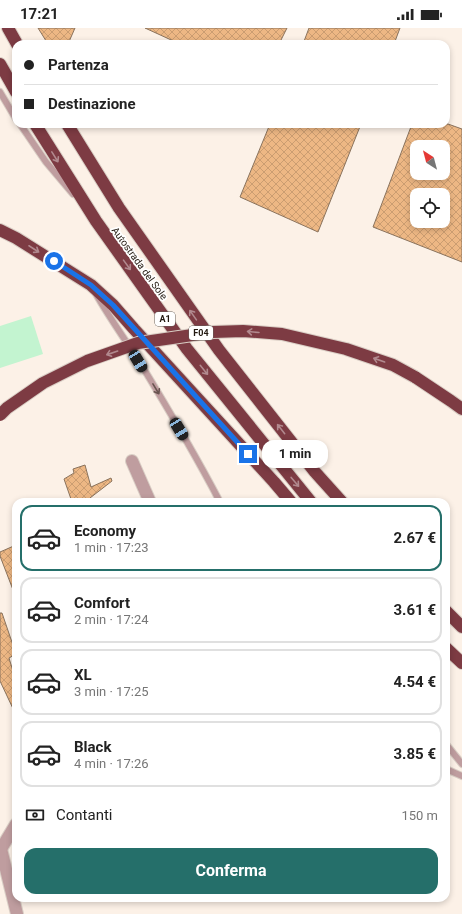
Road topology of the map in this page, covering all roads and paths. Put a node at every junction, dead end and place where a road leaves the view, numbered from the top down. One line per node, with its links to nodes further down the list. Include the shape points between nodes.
1 (8, 28): 3 (highway)
2 (14, 28): 4 (highway)
3 (15, 40)
4 (19, 40)
5 (0, 64): 6 (highway)
6 (12, 85)
7 (0, 92): 8 (lane)
8 (12, 112)
9 (23, 128): 12 (lane, via 46,162)
10 (38, 128): 12 (highway, Autostrada del Sole / A1, one-way to 12)
11 (69, 128): 22 (highway, Autostrada del Sole / A1, one-way to 11, via 218,350 119,208)
12 (96, 221): 21 (highway, Autostrada del Sole / A1, one-way to 21, via 188,349)
13 (0, 230): 14 (highway, one-way to 14)
14 (91, 285): 19 (lane, one-way to 19, via 196,456); 20 (highway, via 113,305)
15 (462, 409): 16 (highway, F04, one-way to 16, bridge, via 393,365 346,349 282,334 243,331 213,332 138,343 87,361 43,384)
16 (0, 415)
17 (132, 461): 18 (street)
18 (148, 498)
19 (218, 498)
20 (288, 498)
21 (308, 498)
22 (338, 498)
23 (450, 615): 24 (highway)
24 (462, 627)
25 (450, 652): 26 (highway)
26 (462, 663)
27 (450, 749): 28 (lane)
28 (462, 764)
29 (450, 771): 30 (lane)
30 (462, 776)
31 (12, 830): 32 (street)
32 (1, 847): 33 (street)
33 (12, 893)
34 (14, 902): 35 (street)
35 (17, 914)

